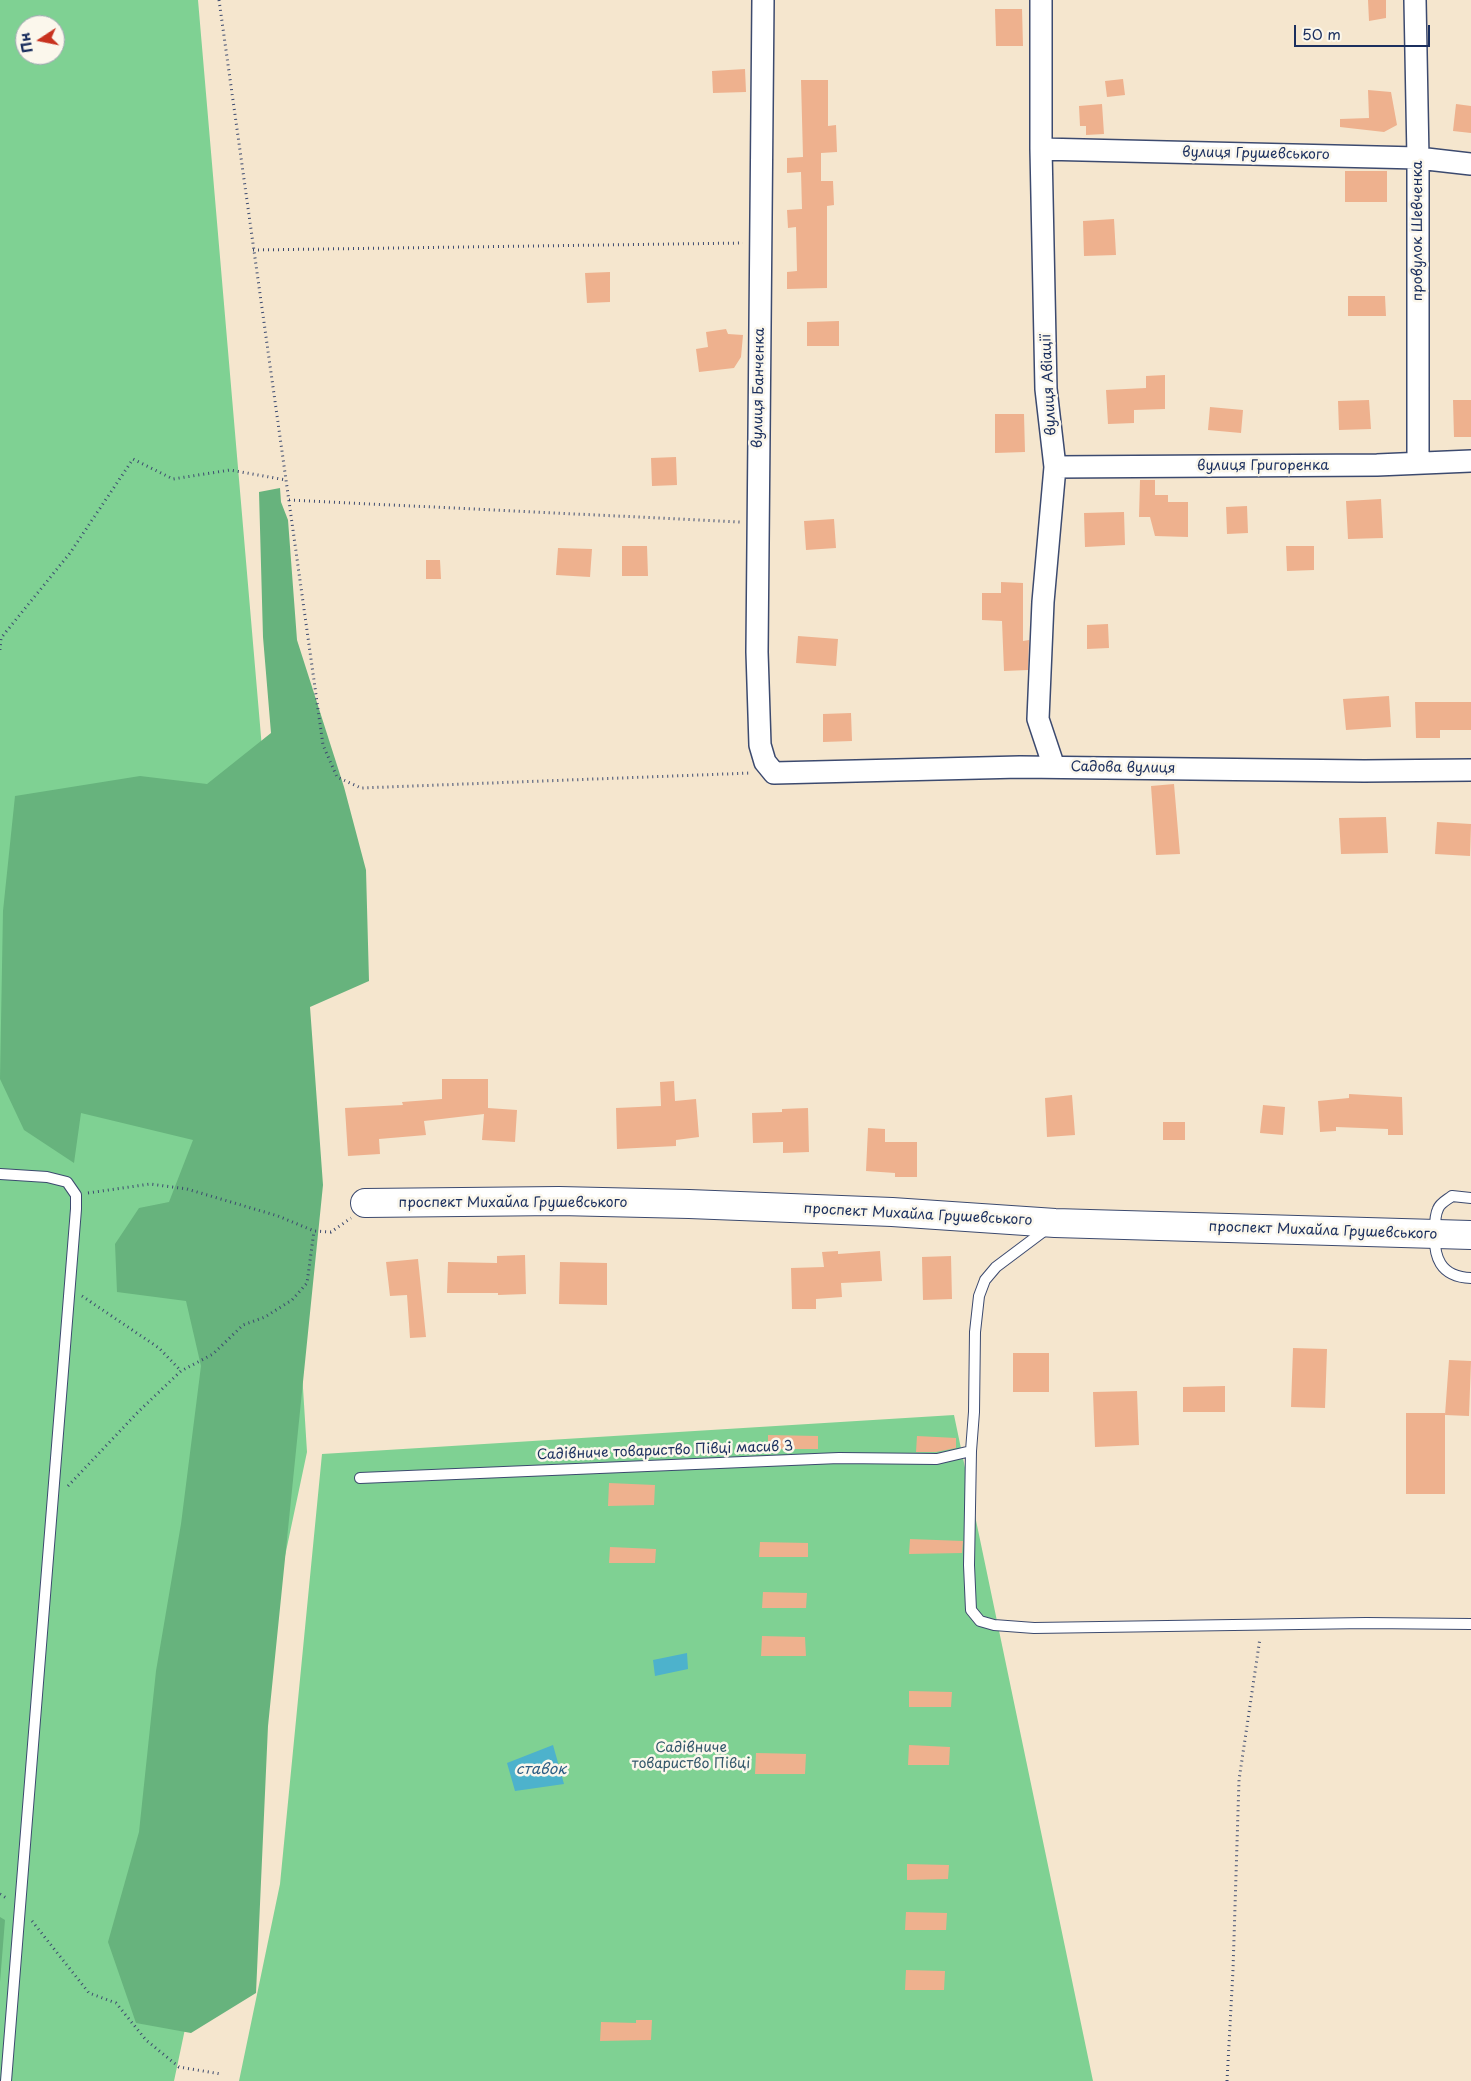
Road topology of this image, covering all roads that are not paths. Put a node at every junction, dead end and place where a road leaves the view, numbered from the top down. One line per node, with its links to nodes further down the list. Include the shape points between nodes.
1 (763, 0): 12 (street, вулиця Банченка, via 757,652 760,745 765,762)
2 (1041, 0): 4 (street, вулиця Авіації)
3 (1415, 0): 5 (street, провулок Шевченка)
4 (1041, 149): 5 (street, вулиця Грушевського); 9 (street, вулиця Авіації, via 1046,389)
5 (1418, 158): 6 (street, вулиця Грушевського); 8 (street, провулок Шевченка)
6 (1471, 164)
7 (1471, 461): 8 (street, вулиця Григоренка)
8 (1418, 462): 9 (street, вулиця Григоренка)
9 (1055, 467): 10 (street, вулиця Авіації, via 1043,602 1038,719)
10 (1054, 767): 11 (street, Садова вулиця); 12 (street, Садова вулиця)
11 (1471, 770)
12 (774, 772)
13 (0, 1174): 23 (lane, via 47,1177 67,1182 76,1195)
14 (1471, 1198): 17 (lane, via 1452,1196 1442,1203 1437,1210)
15 (365, 1203): 16 (street, проспект Михайла Грушевського, via 559,1201 689,1204 892,1212)
16 (1055, 1223): 17 (street, проспект Михайла Грушевського); 20 (lane, via 996,1267 985,1280 979,1296)
17 (1434, 1235): 18 (street, проспект Михайла Грушевського); 19 (lane, via 1435,1253 1441,1266 1462,1278)
18 (1471, 1235)
19 (1471, 1278)
20 (971, 1451): 21 (lane, Садівниче товариство Півці масив 3, via 937,1459 830,1458); 22 (lane, via 970,1596 972,1610 980,1621 1034,1628)
21 (360, 1478)
22 (1471, 1624)
23 (6, 2081)

